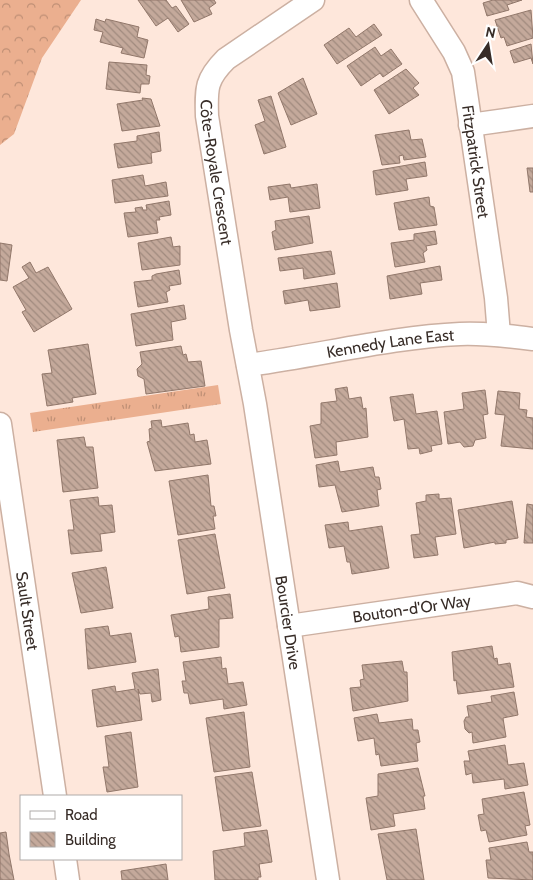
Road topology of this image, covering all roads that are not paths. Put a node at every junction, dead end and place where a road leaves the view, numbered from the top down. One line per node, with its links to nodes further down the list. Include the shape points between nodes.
1 (313, 0): 7 (street, Côte-Royale Crescent, via 226,59 214,72 206,92 207,116)
2 (421, 0): 4 (street, Fitzpatrick Street, via 460,63)
3 (533, 116): 4 (street)
4 (470, 125): 5 (street, Fitzpatrick Street)
5 (499, 335): 6 (street, Kennedy Lane East); 7 (street, Kennedy Lane East, via 429,337)
6 (533, 339)
7 (248, 365): 10 (street, Bourcier Drive)
8 (0, 424): 11 (street, Sault Street)
9 (533, 597): 10 (street, Bouton-d'Or Way, via 517,592)
10 (289, 626): 14 (street, Bourcier Drive)
11 (56, 795)
12 (65, 860): 13 (street)
13 (68, 880)
14 (328, 880)

